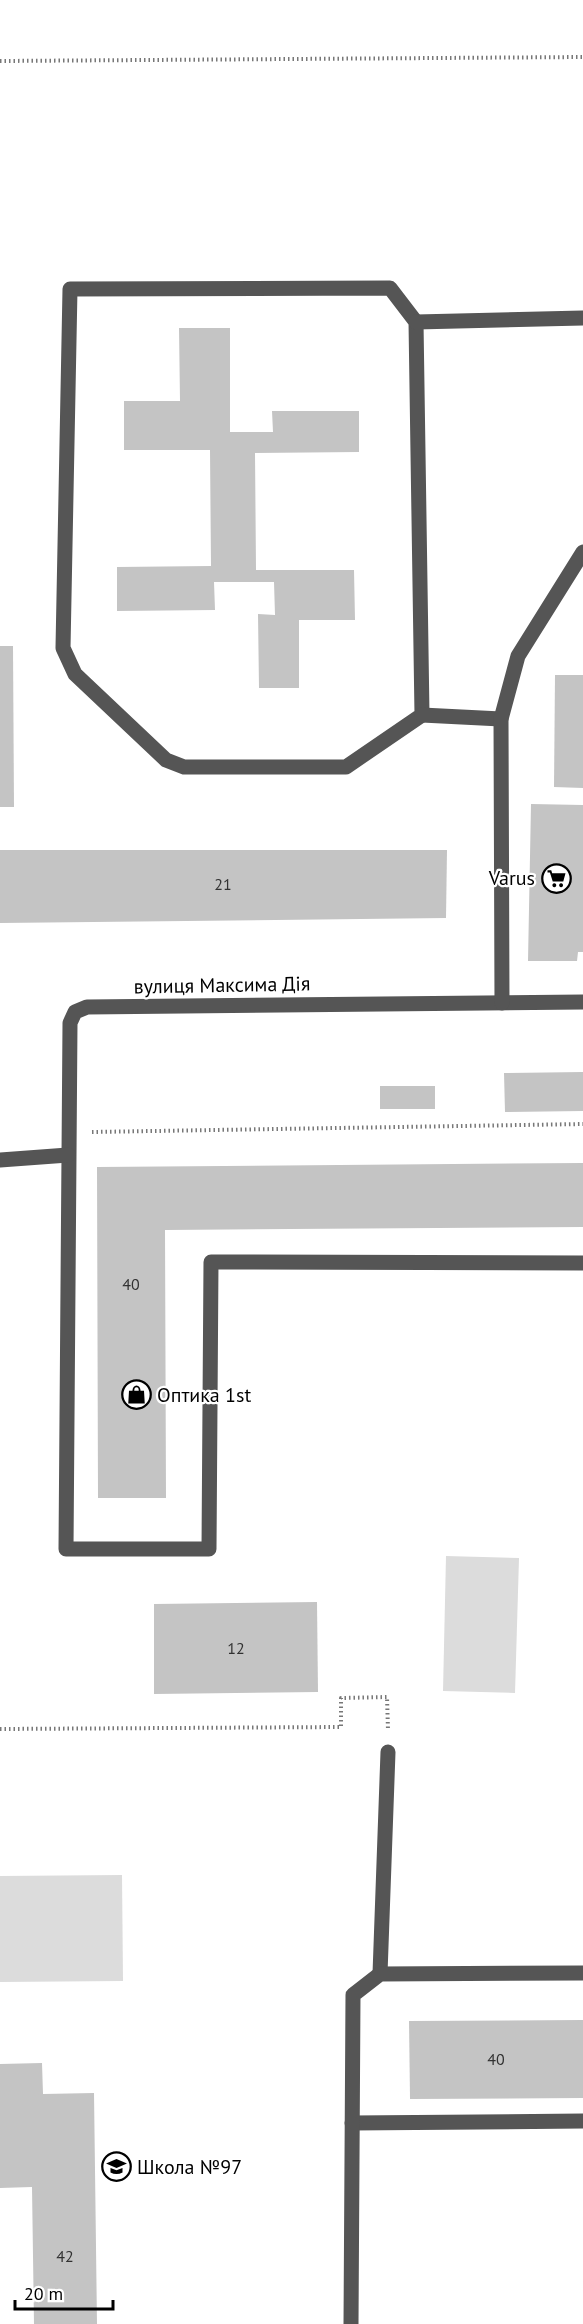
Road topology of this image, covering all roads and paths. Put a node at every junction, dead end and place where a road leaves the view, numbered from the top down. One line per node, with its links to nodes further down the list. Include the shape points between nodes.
1 (583, 57): 2 (path)
2 (0, 61)
3 (583, 318): 4 (street)
4 (416, 322): 6 (street); 6 (street, via 390,288 70,289 63,648 75,674 166,760 184,767 346,767)
5 (583, 552): 7 (street, via 518,656)
6 (422, 715): 7 (street)
7 (501, 719): 9 (street)
8 (583, 1002): 9 (street, вулиця Максима Дія)
9 (502, 1003): 11 (street, вулиця Максима Дія, via 87,1007 75,1012 70,1023)
10 (583, 1124): 11 (path)
11 (68, 1132): 12 (street, вулиця Максима Дія)
12 (68, 1155): 13 (street); 14 (street, вулиця Максима Дія, via 66,1549 209,1549 211,1262)
13 (0, 1160)
14 (583, 1263)
15 (0, 1729): 16 (path, via 341,1726 341,1698 387,1697)
16 (388, 1752): 17 (street)
17 (380, 1974): 18 (street); 20 (street, via 353,1995)
18 (583, 1974)
19 (583, 2121): 20 (street)
20 (352, 2123): 21 (street)
21 (351, 2324)

